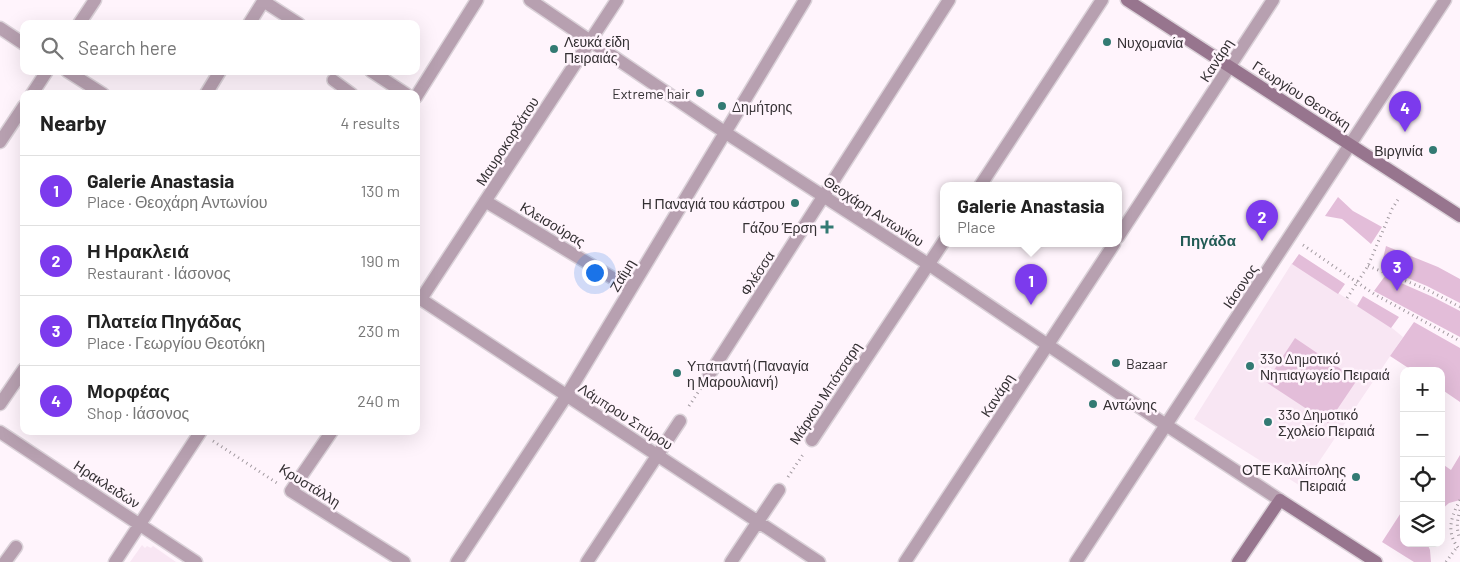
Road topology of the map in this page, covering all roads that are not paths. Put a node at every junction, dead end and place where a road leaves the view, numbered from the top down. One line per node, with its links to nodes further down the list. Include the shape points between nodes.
1 (95, 0): 12 (street)
2 (264, 0): 13 (street); 14 (street)
3 (477, 0): 29 (street)
4 (530, 0): 17 (street, Θεοχάρη Αντωνίου)
5 (617, 0): 17 (street, Μαυροκορδάτου)
6 (805, 0): 31 (street, Ζαΐμη)
7 (949, 0): 35 (street, Φλέσσα)
8 (1102, 0): 34 (street)
9 (1127, 0): 18 (street, Γεωργίου Θεοτόκη)
10 (1273, 0): 18 (street, Κανάρη)
11 (1445, 0): 33 (street, Ιάσονος)
12 (82, 20)
13 (252, 20)
14 (293, 20)
15 (0, 28): 16 (street)
16 (20, 41)
17 (590, 41): 31 (street, Θεοχάρη Αντωνίου); 36 (street, Μαυροκορδάτου)
18 (1230, 67): 33 (street, Γεωργίου Θεοτόκη); 38 (street, Κανάρη)
19 (44, 75): 24 (street)
20 (73, 75): 25 (street)
21 (218, 75): 26 (street)
22 (377, 75): 28 (street)
23 (333, 80): 27 (lane)
24 (35, 90)
25 (97, 90)
26 (208, 90)
27 (347, 90)
28 (400, 90)
29 (420, 91)
30 (20, 112): 32 (street)
31 (726, 133): 35 (street, Θεοχάρη Αντωνίου); 42 (street, Ζαΐμη)
32 (0, 142)
33 (1351, 145): 37 (street, Γεωργίου Θεοτόκη); 51 (street, Ιάσονος)
34 (983, 182)
35 (824, 196): 41 (street, Θεοχάρη Αντωνίου); 47 (street, Φλέσσα)
36 (485, 201): 42 (street, Κλεισούρας); 43 (street, Μαυροκορδάτου)
37 (1460, 216)
38 (1122, 231)
39 (940, 247): 41 (street, Μάρκου Μπότσαρη)
40 (1112, 247): 45 (street, Κανάρη)
41 (928, 264): 45 (street, Θεοχάρη Αντωνίου); 55 (street, Μάρκου Μπότσαρη)
42 (631, 288): 48 (street, Ζαΐμη)
43 (420, 296)
44 (420, 298): 48 (street, Λάμπρου Σπύρου)
45 (1047, 345): 51 (street, Θεοχάρη Αντωνίου); 70 (street, Κανάρη)
46 (20, 375): 49 (street)
47 (709, 375)
48 (567, 395): 56 (street, Λάμπρου Σπύρου); 66 (street, Ζαΐμη)
49 (0, 404)
50 (680, 421): 56 (street)
51 (1166, 425): 58 (street, Θεοχάρη Αντωνίου); 71 (street, Ιάσονος)
52 (0, 432): 60 (street, Ηρακλειδών)
53 (199, 435): 60 (street)
54 (329, 435): 65 (street, Κρυστάλλη, via 291,491)
55 (812, 440)
56 (658, 456): 59 (street, Λάμπρου Σπύρου); 67 (street)
57 (779, 490): 59 (street)
58 (1280, 500): 72 (street); 73 (street, Θεοχάρη Αντωνίου)
59 (759, 522): 68 (street); 69 (street, Λάμπρου Σπύρου)
60 (140, 524): 63 (street); 64 (street, Ηρακλειδών)
61 (16, 547): 62 (street)
62 (5, 562)
63 (115, 562)
64 (196, 562)
65 (404, 562)
66 (457, 562)
67 (587, 562)
68 (731, 562)
69 (819, 562)
70 (905, 562)
71 (1076, 562)
72 (1238, 562)
73 (1376, 562)

